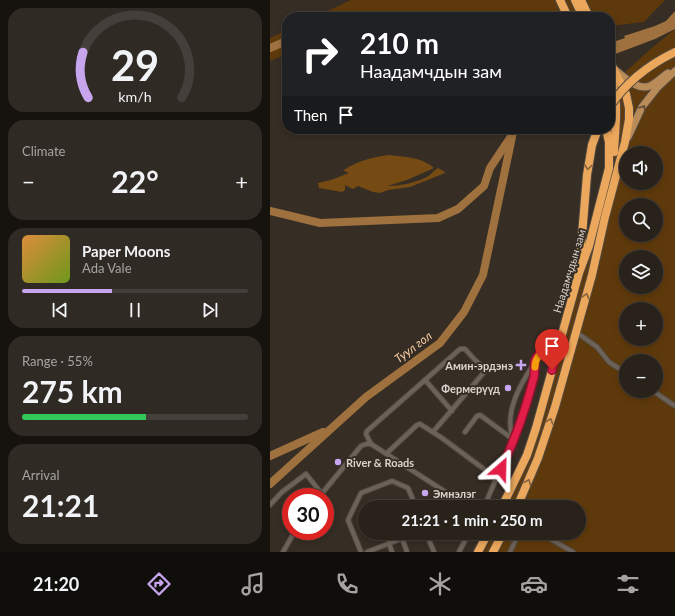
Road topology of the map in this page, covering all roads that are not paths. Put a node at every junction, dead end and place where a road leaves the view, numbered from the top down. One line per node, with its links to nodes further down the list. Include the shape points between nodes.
1 (560, 0): 4 (highway)
2 (575, 0): 5 (highway)
3 (582, 0): 6 (highway)
4 (566, 12)
5 (581, 12)
6 (587, 12)
7 (675, 52): 11 (highway, bridge, via 653,63 634,78)
8 (615, 68): 9 (main road, via 633,84 645,87)
9 (675, 70): 15 (main road, one-way to 9, via 642,107)
10 (615, 72): 15 (highway, Наадамчдын зам, via 626,94 629,108)
11 (615, 100)
12 (596, 134): 17 (highway, one-way to 17, via 589,160)
13 (607, 134): 16 (highway, Наадамчдын зам, via 609,168)
14 (614, 134): 16 (highway, via 614,159)
15 (625, 142): 18 (highway, Наадамчдын зам, one-way to 15)
16 (597, 215): 17 (highway, Наадамчдын зам)
17 (579, 273): 19 (highway, Наадамчдын зам)
18 (576, 332): 21 (street, via 597,346 610,362); 40 (highway, Наадамчдын зам, one-way to 18, via 540,451)
19 (560, 339): 20 (street, via 546,348); 39 (highway, Наадамчдын зам, via 527,455)
20 (535, 362): 28 (street, via 534,375); 28 (street, via 516,393 511,415)
21 (619, 368)
22 (425, 380): 25 (street); 25 (street, via 462,348 486,370); 29 (street, via 366,431)
23 (663, 398): 24 (street)
24 (675, 406)
25 (452, 411): 26 (street)
26 (433, 432): 30 (street, via 420,424 417,425); 31 (street)
27 (465, 432): 28 (street, via 480,415)
28 (514, 440): 31 (street)
29 (371, 444): 30 (street); 34 (street, via 361,446)
30 (387, 453): 37 (street)
31 (496, 478): 38 (street)
32 (287, 488): 33 (street, via 306,474)
33 (315, 488)
34 (326, 488)
35 (282, 492): 41 (street)
36 (413, 500): 53 (street, via 408,488 392,481 361,493 348,520)
37 (458, 500)
38 (487, 500)
39 (505, 500)
40 (520, 500)
41 (270, 505)
42 (290, 540): 52 (street)
43 (398, 540): 51 (street)
44 (403, 540): 56 (street)
45 (429, 540): 57 (street)
46 (465, 540): 58 (street)
47 (484, 540): 59 (highway)
48 (499, 540): 60 (highway)
49 (516, 540): 61 (street)
50 (552, 540): 62 (street)
51 (389, 544): 54 (street); 55 (street)
52 (283, 552)
53 (361, 552)
54 (367, 552)
55 (392, 552)
56 (407, 552)
57 (434, 552)
58 (459, 552)
59 (478, 552)
60 (493, 552)
61 (510, 552)
62 (573, 552)

